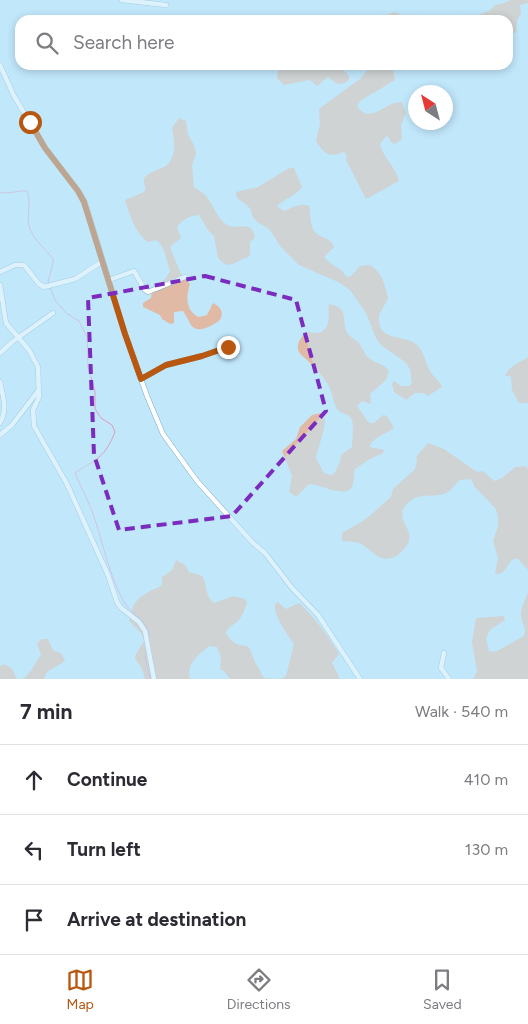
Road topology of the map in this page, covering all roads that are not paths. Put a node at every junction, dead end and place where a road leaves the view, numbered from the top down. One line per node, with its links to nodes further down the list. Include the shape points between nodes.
1 (122, 0): 2 (street)
2 (166, 4)
3 (0, 65): 4 (street, via 45,148 82,196)
4 (103, 261): 5 (street, via 75,279 44,287 24,265 15,265); 7 (street)
5 (0, 272)
6 (185, 277): 7 (street, via 148,292 135,271)
7 (109, 280): 13 (street)
8 (0, 285): 10 (street, via 4,319)
9 (53, 313): 10 (street)
10 (18, 339): 12 (street); 15 (street, via 29,350 38,367)
11 (228, 347): 13 (street, via 166,365)
12 (0, 353)
13 (141, 379): 20 (street, via 163,434 175,452 217,505 318,615)
14 (0, 382): 16 (street, via 5,408)
15 (38, 391): 17 (street, via 12,425); 19 (street, via 32,416 34,426 67,484 108,575 116,602 145,631)
16 (0, 423)
17 (0, 435)
18 (444, 653): 21 (street, via 441,667)
19 (154, 679)
20 (360, 679)
21 (449, 679)

